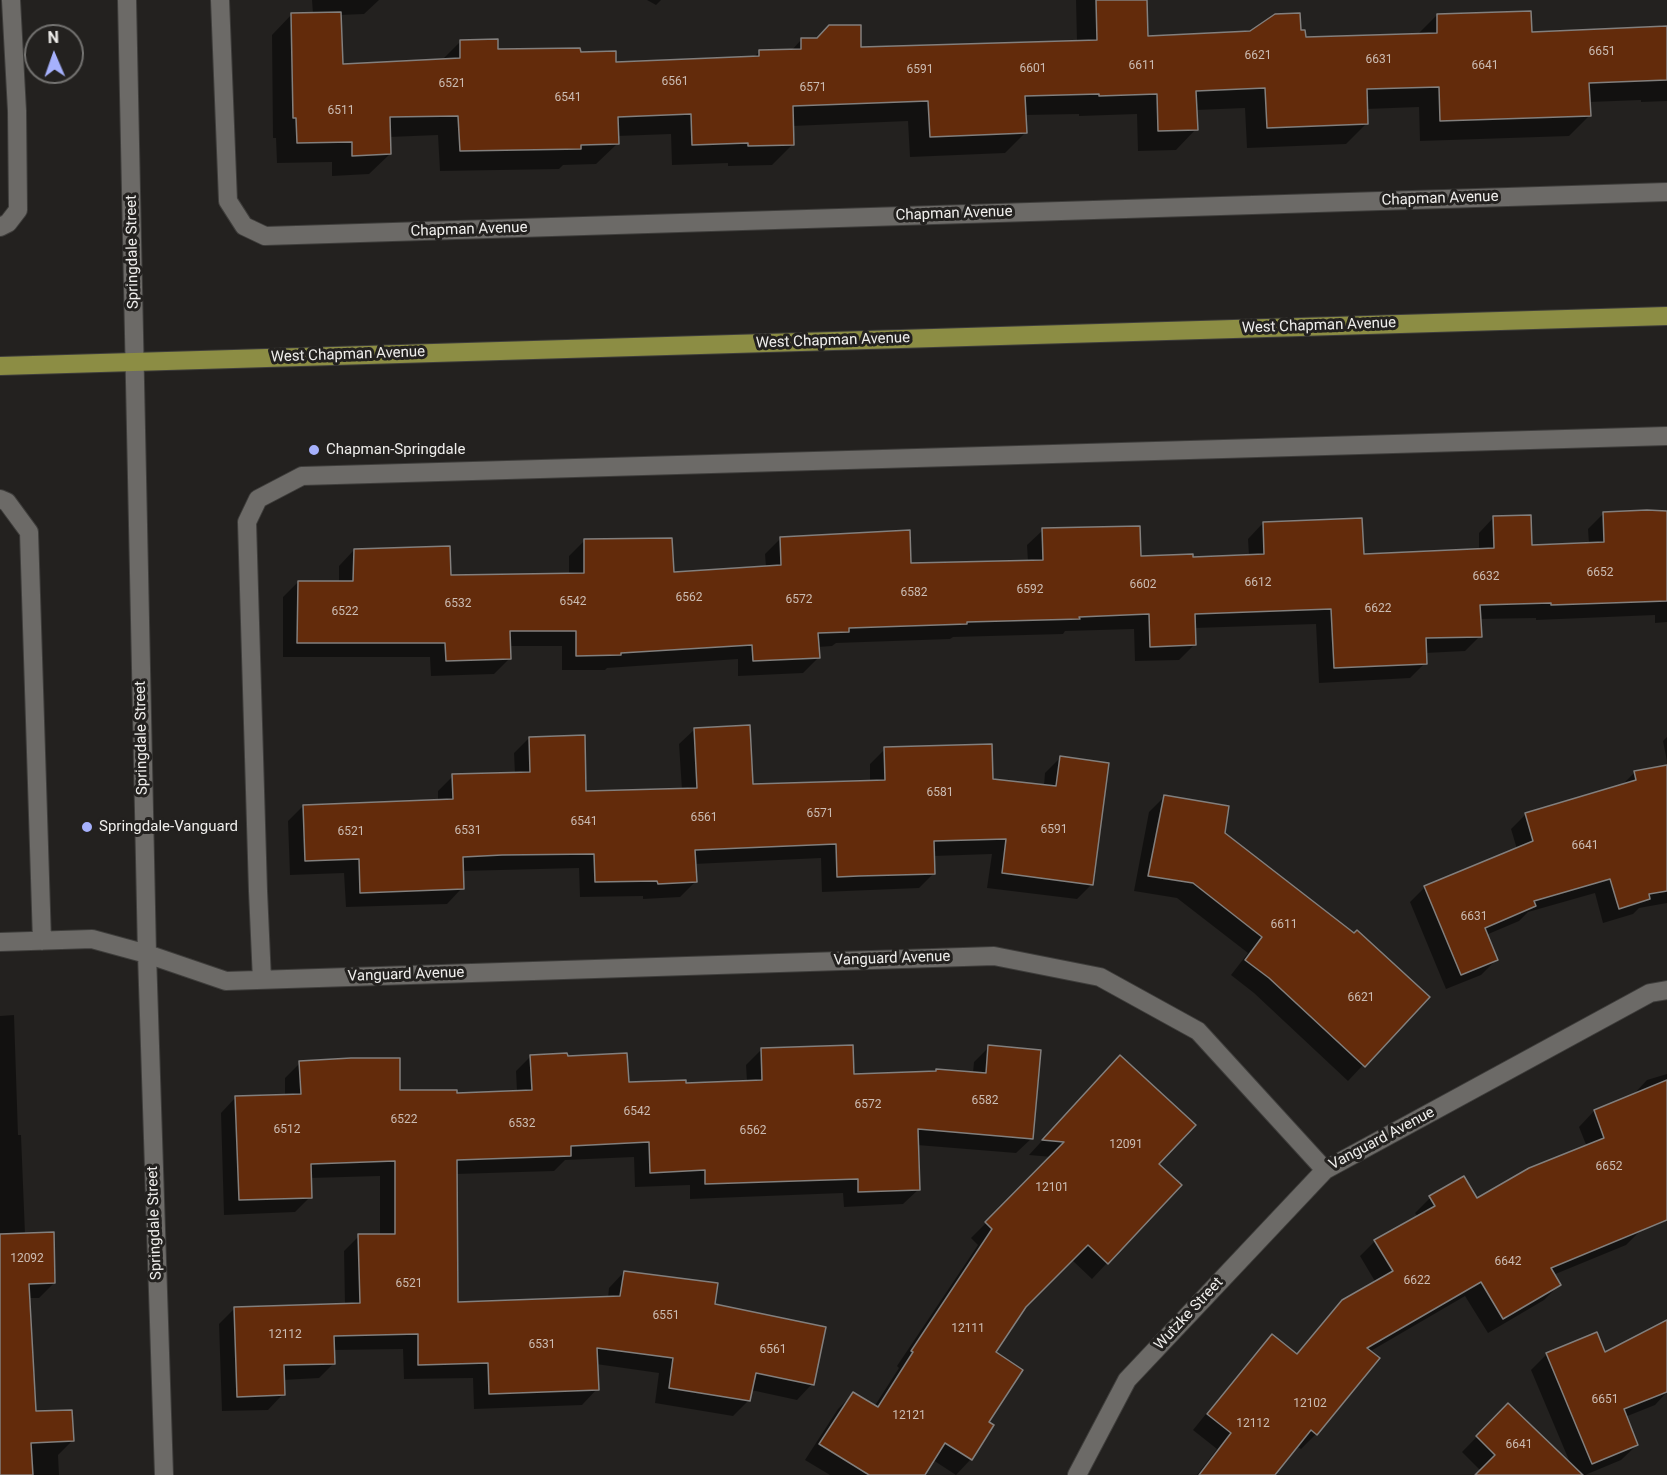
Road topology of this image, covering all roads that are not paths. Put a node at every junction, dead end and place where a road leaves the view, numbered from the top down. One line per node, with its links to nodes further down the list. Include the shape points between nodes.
1 (11, 0): 5 (street, via 18,210)
2 (127, 0): 7 (street, Springdale Street)
3 (220, 0): 4 (street, Chapman Avenue, via 228,201 244,226 265,236)
4 (1667, 192)
5 (4, 225)
6 (1667, 316): 7 (main road, West Chapman Avenue)
7 (135, 362): 8 (main road, West Chapman Avenue); 13 (street, Springdale Street)
8 (0, 366)
9 (1667, 436): 14 (street, via 302,476 258,499 247,522)
10 (4, 500): 11 (street, via 29,532)
11 (42, 941): 12 (street, Vanguard Avenue); 13 (street, Vanguard Avenue, via 92,939)
12 (0, 942)
13 (147, 954): 14 (street, Vanguard Avenue, via 226,981); 17 (street, Springdale Street)
14 (262, 980): 16 (street, Vanguard Avenue, via 994,956 1100,977 1198,1031)
15 (1667, 990): 16 (street, Vanguard Avenue, via 1650,993)
16 (1325, 1170): 18 (street, Wutzke Street, via 1126,1380)
17 (164, 1475)
18 (1077, 1475)

